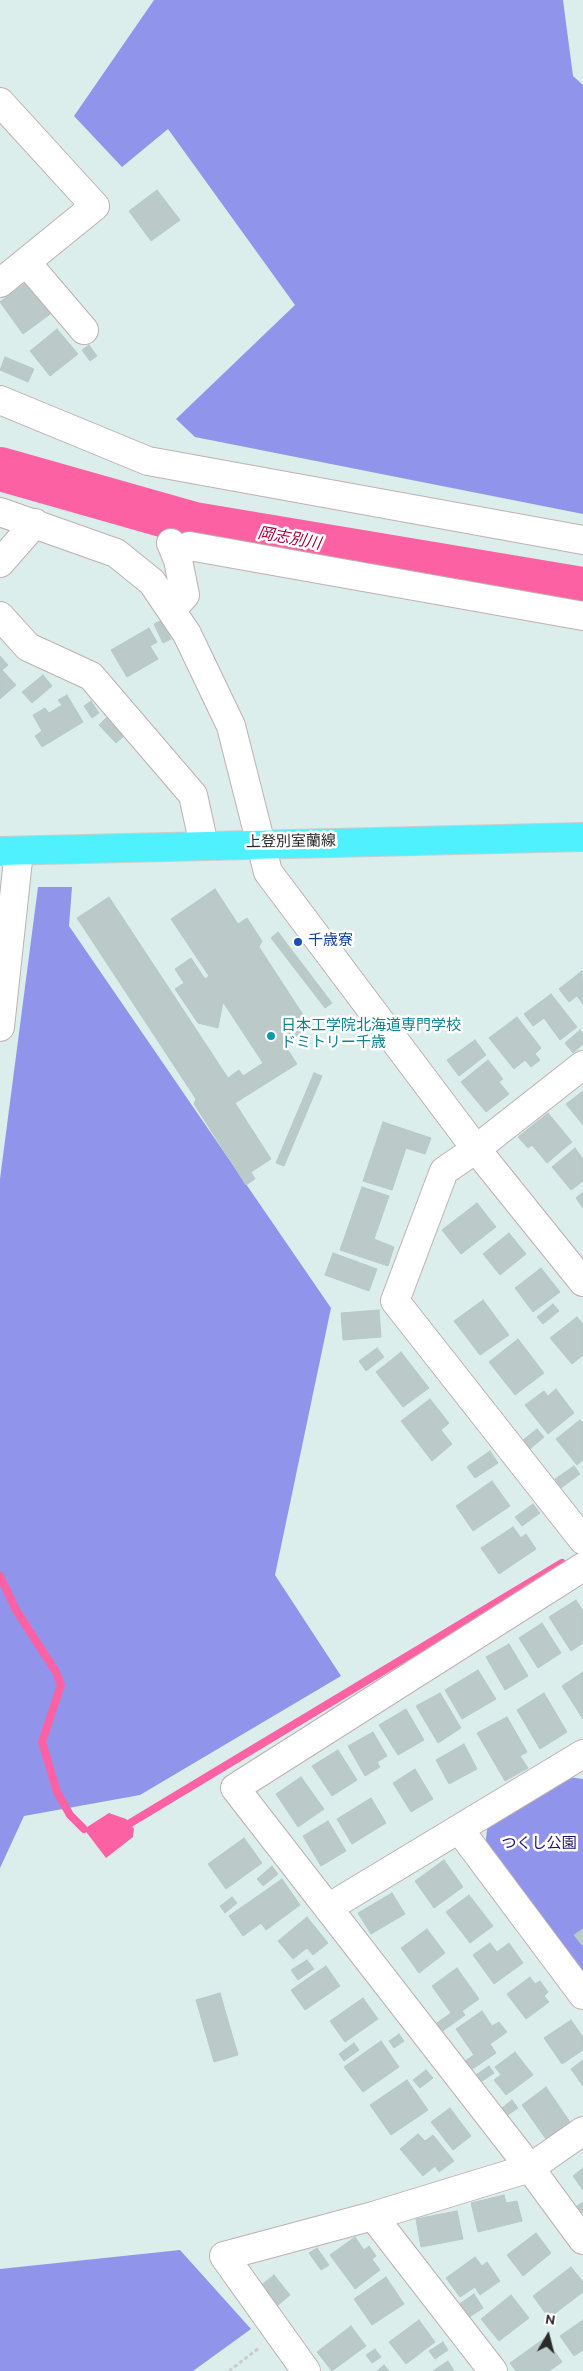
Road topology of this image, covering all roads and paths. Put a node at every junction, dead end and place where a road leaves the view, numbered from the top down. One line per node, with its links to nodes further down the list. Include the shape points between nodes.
1 (0, 102): 2 (street, via 95,206)
2 (26, 262): 3 (street); 4 (street)
3 (0, 283)
4 (84, 330)
5 (0, 400): 8 (street, via 148,461)
6 (0, 512): 7 (street)
7 (35, 523): 9 (street); 10 (street, via 116,553 152,582)
8 (583, 540)
9 (0, 563)
10 (172, 609): 12 (street, via 185,595 178,560 180,544); 14 (street, via 231,726)
11 (0, 616): 15 (street, via 28,646 91,676 193,795)
12 (583, 616)
13 (583, 837): 14 (main road, 上登別室蘭線)
14 (260, 844): 15 (main road, 上登別室蘭線); 19 (street, via 268,872)
15 (204, 845): 16 (main road, 上登別室蘭線)
16 (10, 851): 17 (street)
17 (0, 1027)
18 (583, 1065): 19 (street)
19 (476, 1149): 20 (street); 21 (street, via 444,1171 395,1301)
20 (583, 1282)
21 (583, 1540)
22 (583, 1567): 25 (street, via 235,1788)
23 (583, 1754): 24 (street)
24 (459, 1829): 25 (street); 26 (street)
25 (328, 1908): 28 (street)
26 (583, 1995)
27 (583, 2131): 28 (street)
28 (530, 2168): 29 (street); 30 (street)
29 (373, 2216): 31 (street, via 224,2256); 34 (street)
30 (583, 2240)
31 (279, 2333): 32 (path); 33 (street)
32 (229, 2371)
33 (306, 2371)
34 (493, 2371)

